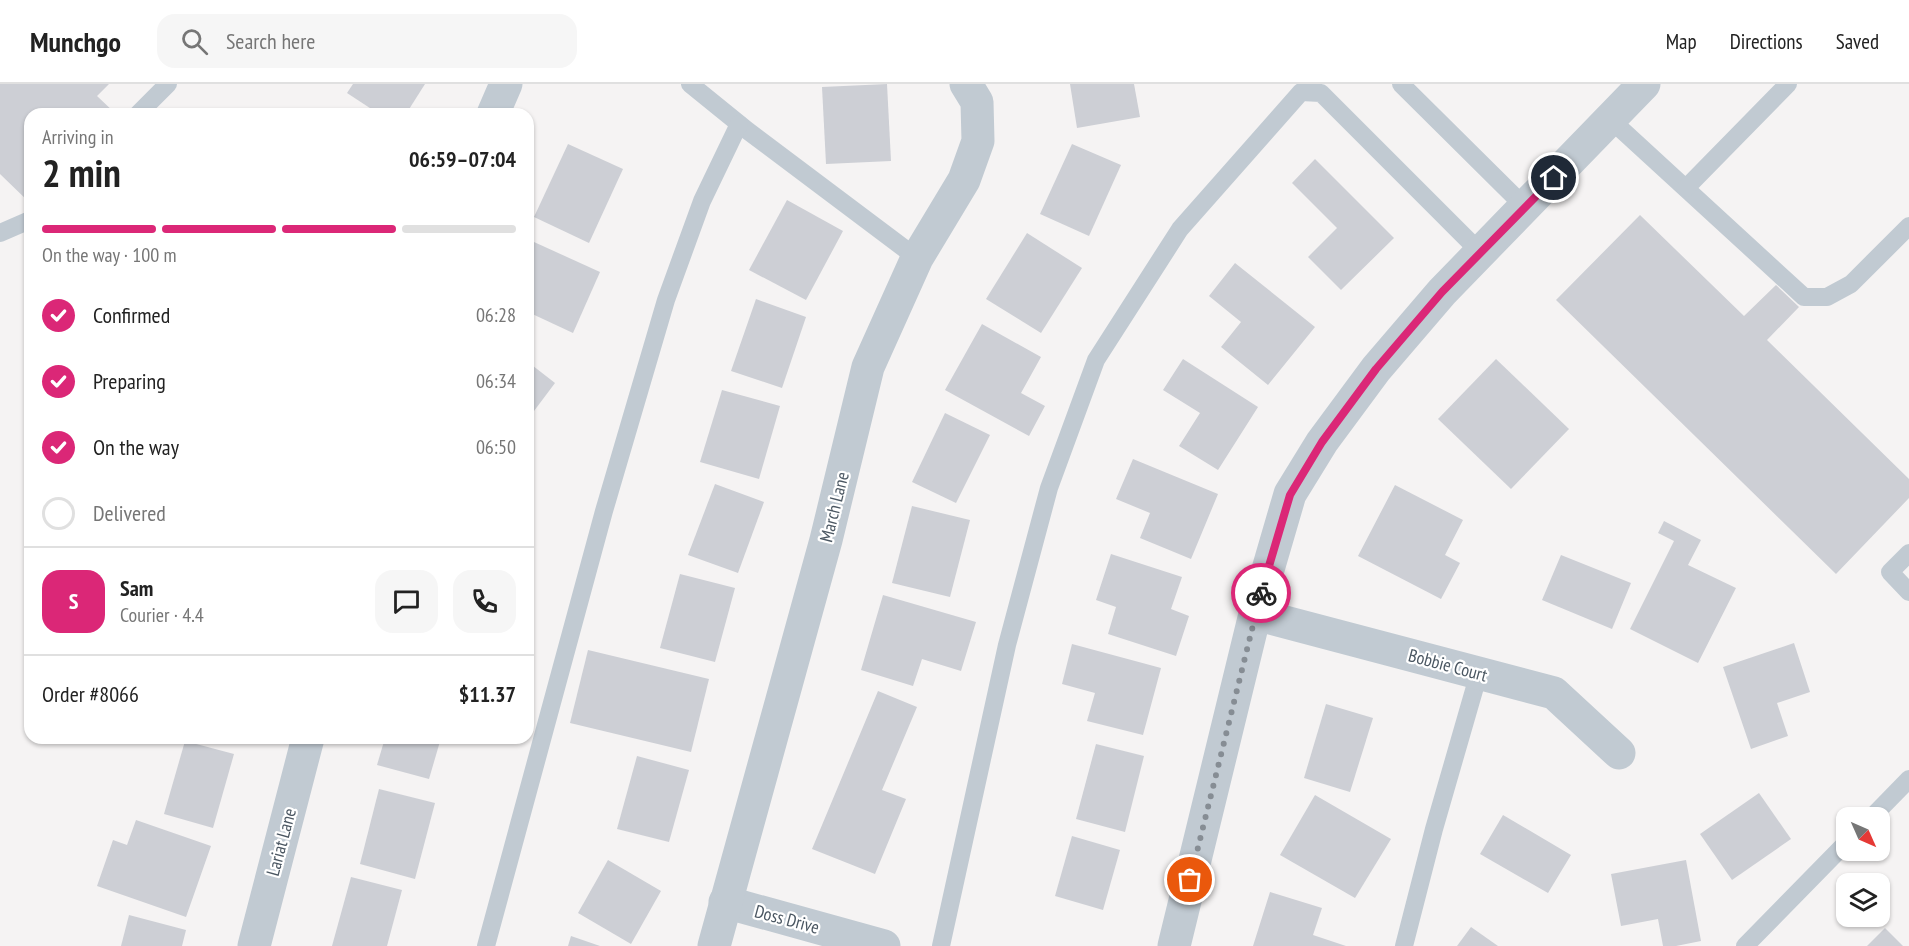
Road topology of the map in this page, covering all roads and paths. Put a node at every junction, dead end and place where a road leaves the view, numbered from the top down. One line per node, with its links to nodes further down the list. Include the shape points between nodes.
1 (168, 84): 8 (lane)
2 (506, 84): 9 (street)
3 (690, 84): 11 (lane)
4 (966, 84): 18 (street, March Lane, via 977,102 978,141 964,180)
5 (1401, 84): 13 (lane)
6 (1644, 84): 10 (street)
7 (1788, 84): 12 (lane)
8 (144, 108)
9 (496, 108)
10 (1611, 119): 12 (lane); 13 (street)
11 (739, 124): 18 (lane); 30 (lane, via 702,201 666,300 604,511)
12 (1686, 188): 15 (lane, via 1804,297 1827,297 1851,284)
13 (1525, 207): 17 (street)
14 (24, 223): 16 (lane)
15 (1909, 226)
16 (0, 233)
17 (1481, 253): 21 (street, via 1376,369 1322,442 1290,495); 33 (lane, via 1321,93 1302,92 1180,229 1096,360 1049,488 1006,645)
18 (917, 258): 28 (street, March Lane, via 868,367 826,540)
19 (1909, 553): 20 (lane, via 1890,572)
20 (1909, 592)
21 (1255, 614): 22 (street, Bobbie Court); 34 (street)
22 (1479, 673): 24 (street, Bobbie Court, via 1554,693); 35 (lane)
23 (306, 744): 29 (street, Lariat Lane)
24 (1619, 753)
25 (1909, 779): 26 (lane)
26 (1882, 807)
27 (1836, 853): 36 (lane)
28 (725, 902): 31 (street, March Lane); 32 (street, Doss Drive)
29 (254, 946)
30 (486, 946)
31 (714, 946)
32 (884, 946)
33 (941, 946)
34 (1174, 946)
35 (1404, 946)
36 (1745, 946)

